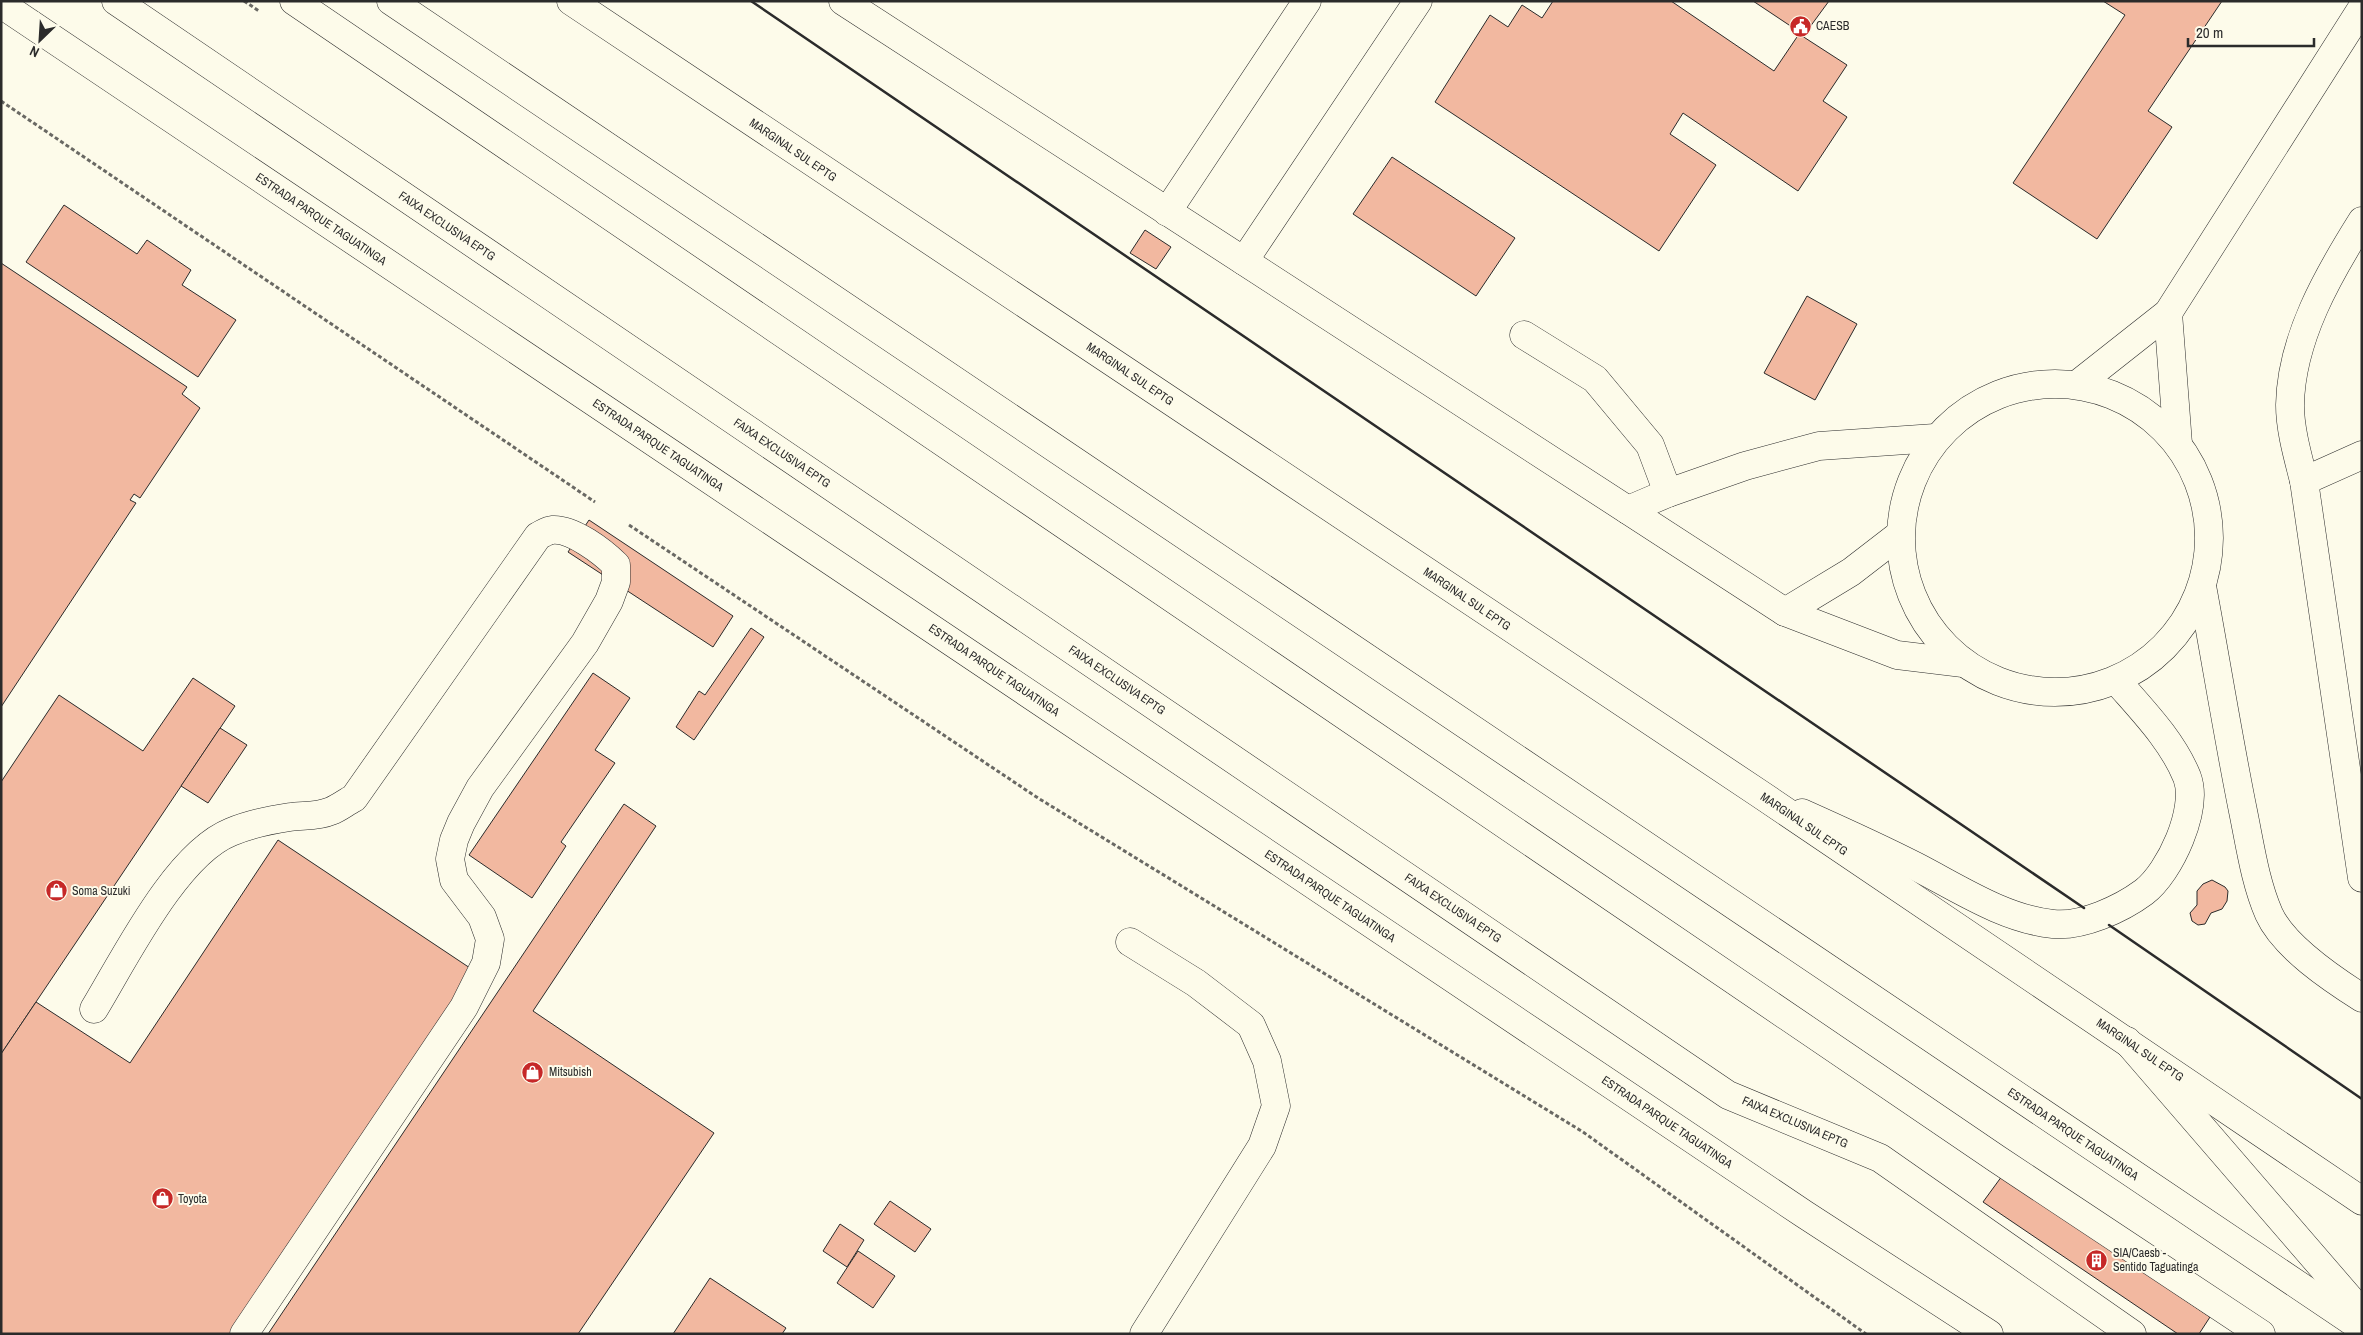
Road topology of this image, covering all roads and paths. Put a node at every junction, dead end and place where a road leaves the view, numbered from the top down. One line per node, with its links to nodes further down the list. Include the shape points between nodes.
1 (116, 1): 43 (main road, FAIXA EXCLUSIVA EPTG, via 1728,1095 1880,1158)
2 (294, 1): 44 (main road, via 1997,1159)
3 (391, 1): 38 (main road, ESTRADA PARQUE TAGUATINGA)
4 (570, 1): 30 (main road, MARGINAL SUL EPTG)
5 (843, 1): 11 (main road)
6 (1307, 1): 11 (main road)
7 (1418, 1): 13 (main road)
8 (1, 4): 42 (main road, ESTRADA PARQUE TAGUATINGA, via 1796,1209)
9 (2362, 8): 14 (main road)
10 (1, 101): 22 (path)
11 (1167, 212): 13 (main road)
12 (2361, 222): 20 (main road, via 2319,299 2295,366 2290,406)
13 (1244, 261): 23 (main road)
14 (2168, 313): 16 (main road); 18 (main road)
15 (1524, 335): 21 (main road, via 1595,379 1650,445)
16 (2078, 384): 17 (main road, via 2025,385 1976,404); 18 (main road, via 2116,395 2150,416)
17 (1935, 438): 21 (main road, via 1819,446); 25 (main road, via 1909,483)
18 (2178, 444): 26 (main road, via 2202,488 2210,538)
19 (2362, 454): 20 (main road)
20 (2304, 481): 31 (main road)
21 (1668, 492): 23 (main road)
22 (599, 505)
23 (1628, 510): 27 (main road)
24 (624, 522): 41 (path, via 1038,798 1583,1132)
25 (1899, 535): 27 (main road, via 1851,572); 28 (main road, via 1906,584 1928,627)
26 (2202, 586): 29 (main road, via 2183,626 2153,657); 33 (main road, via 2240,797 2256,871 2270,916 2294,948)
27 (1785, 612): 28 (main road, via 1898,655)
28 (1963, 663): 29 (main road, via 2011,686 2064,692)
29 (2116, 680): 30 (main road, via 2169,742 2188,779 2190,813 2172,857 2145,891 2099,918 2054,924 2009,914 1886,851)
30 (1760, 794): 35 (main road, MARGINAL SUL EPTG)
31 (2362, 878)
32 (1130, 942): 40 (main road, via 1196,983 1251,1025 1267,1061 1276,1106 1262,1146)
33 (2362, 998)
34 (94, 1009): 39 (main road, via 166,893 203,849 230,832 247,826 292,817 311,817 332,811 354,798 538,536 551,530 563,531 582,540 616,565 616,582 609,601 585,643 480,788 454,840 450,859 454,880 482,918 490,939 486,963 475,987)
35 (2127, 1041): 36 (main road, MARGINAL SUL EPTG); 37 (main road)
36 (2362, 1201)
37 (2362, 1313)
38 (2362, 1328)
39 (244, 1334)
40 (1144, 1334)
41 (1866, 1334)
42 (1989, 1334)
43 (2132, 1334)
44 (2261, 1334)

